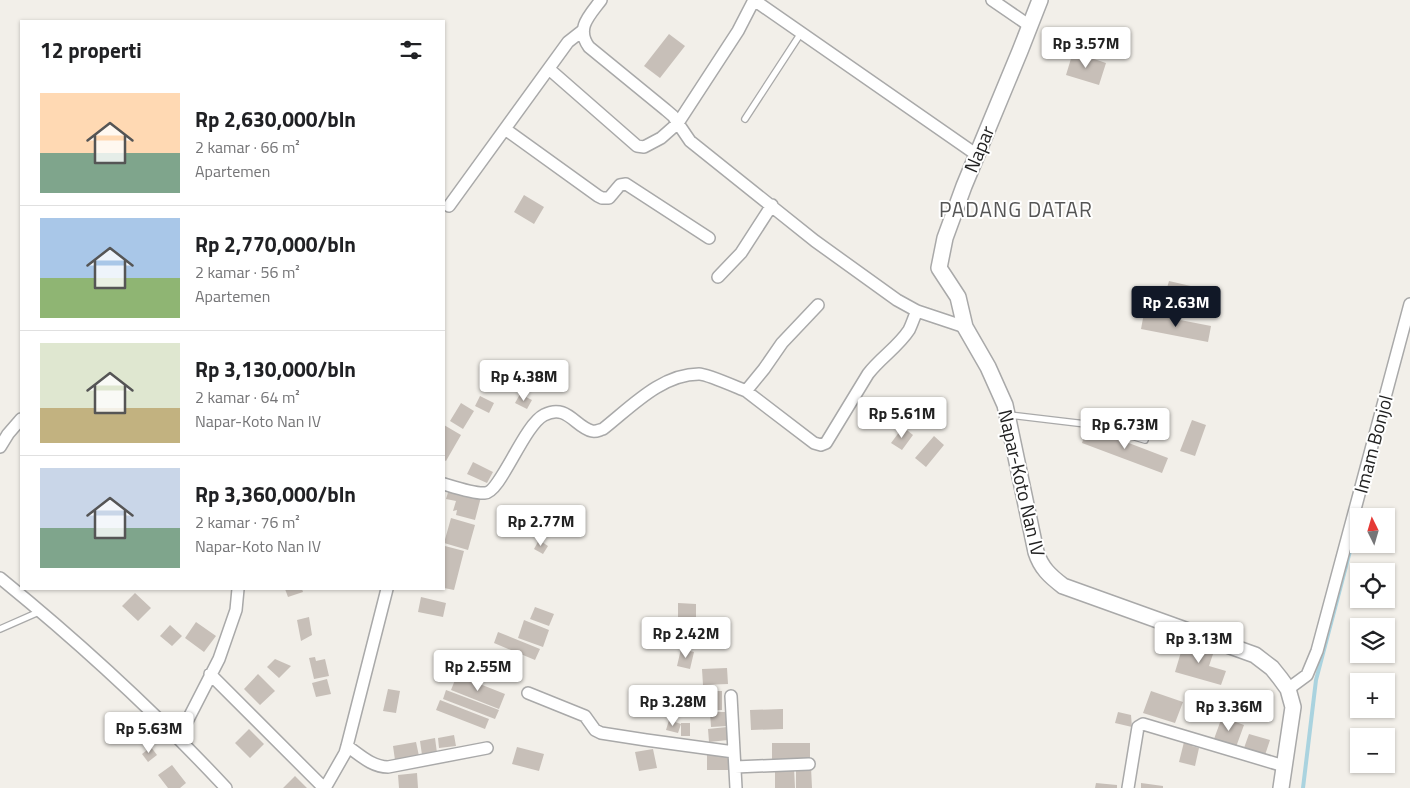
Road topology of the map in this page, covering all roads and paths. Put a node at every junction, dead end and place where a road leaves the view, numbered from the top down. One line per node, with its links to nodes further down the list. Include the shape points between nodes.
1 (586, 0): 5 (street)
2 (754, 0): 8 (street); 11 (street)
3 (992, 0): 6 (street)
4 (1040, 0): 6 (street, Napar)
5 (598, 4): 7 (street)
6 (1030, 26): 13 (street, Napar)
7 (582, 31): 9 (street, via 568,42); 11 (street, via 590,47)
8 (801, 33): 10 (lane); 13 (street)
9 (549, 69): 11 (street, via 640,148 661,138); 12 (street)
10 (745, 119)
11 (678, 123): 15 (street, via 690,141)
12 (505, 129): 14 (street); 16 (street, via 598,196 609,198 620,185 626,184)
13 (977, 155): 18 (street, Napar, via 945,238 939,268)
14 (449, 206)
15 (772, 206): 17 (street, via 741,253); 21 (street, via 822,246)
16 (709, 238)
17 (718, 277)
18 (958, 298): 22 (street, Napar-Koto Nan IV)
19 (1410, 304): 35 (street, Imam Bonjol, via 1316,651 1307,675)
20 (818, 305): 23 (street, via 782,343)
21 (917, 311): 22 (street); 23 (street, via 898,344 874,365 826,443 814,442)
22 (965, 327): 24 (street, Napar-Koto Nan IV, via 997,386)
23 (746, 391): 28 (street, via 700,374 678,377 657,386 603,429 594,432 566,414 552,412 536,422 490,492 479,493)
24 (1007, 415): 26 (lane, via 1094,425); 35 (street, Napar-Koto Nan IV, via 1036,552 1046,572 1063,586 1255,655 1272,668)
25 (20, 420): 27 (street)
26 (1145, 440)
27 (0, 447)
28 (445, 484)
29 (0, 578): 32 (street)
30 (238, 590): 34 (street, via 230,630 220,659)
31 (388, 590): 39 (street)
32 (41, 611): 33 (lane); 38 (street)
33 (0, 629)
34 (210, 674): 38 (street); 46 (street)
35 (1288, 689): 43 (street, Napar-Koto Nan IV, via 1293,707)
36 (528, 693): 41 (street, via 585,716 595,730 601,732)
37 (731, 696): 41 (street)
38 (179, 737): 45 (street)
39 (347, 746): 40 (street, via 374,765 388,768); 46 (street)
40 (487, 748)
41 (734, 752): 44 (street)
42 (809, 764): 44 (street)
43 (1284, 766): 48 (street, via 1143,724 1138,727); 49 (street, Napar-Koto Nan IV)
44 (735, 767): 47 (street)
45 (226, 788)
46 (325, 788)
47 (736, 788)
48 (1128, 788)
49 (1281, 788)

